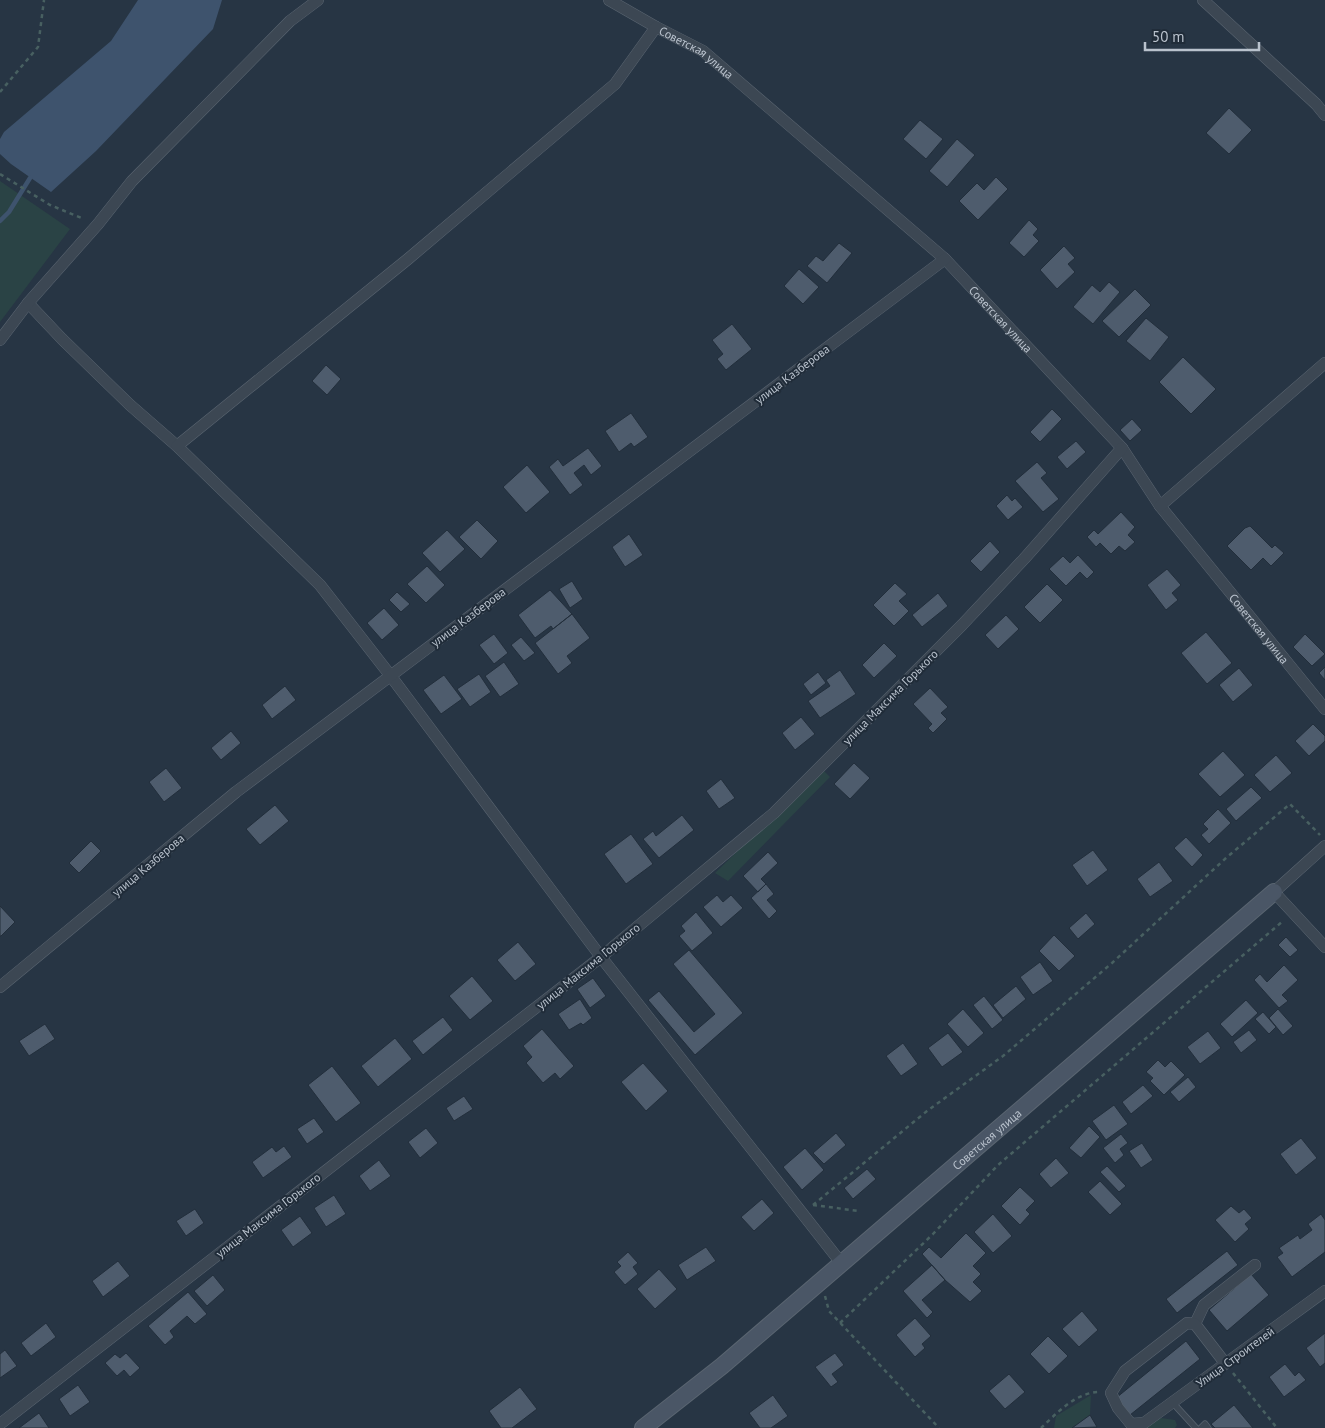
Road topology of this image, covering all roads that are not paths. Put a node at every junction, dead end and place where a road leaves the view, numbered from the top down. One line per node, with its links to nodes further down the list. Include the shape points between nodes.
1 (318, 0): 7 (street, via 290,21 132,181)
2 (609, 0): 4 (street, Советская улица)
3 (1203, 0): 5 (street)
4 (656, 27): 6 (street, Советская улица, via 702,51); 10 (street, via 614,84 408,260)
5 (1325, 115)
6 (945, 259): 11 (street, Советская улица); 13 (street, улица Казберова)
7 (28, 303): 8 (street); 10 (street, via 130,405)
8 (0, 340)
9 (1325, 363): 12 (street)
10 (177, 446): 13 (street, via 320,585)
11 (1122, 448): 12 (street, Советская улица); 18 (street, улица Максима Горького, via 962,625 774,813)
12 (1160, 506): 14 (street, Советская улица)
13 (390, 675): 18 (street); 19 (street, улица Казберова, via 236,792)
14 (1325, 709)
15 (1325, 846): 16 (street, Советская улица)
16 (1274, 892): 17 (street); 20 (street, Советская улица)
17 (1325, 947)
18 (601, 957): 20 (street); 26 (street, улица Максима Горького)
19 (0, 987)
20 (842, 1264): 28 (street, Советская улица)
21 (1255, 1265): 23 (street, via 1204,1305)
22 (1325, 1290): 24 (street, Улица Строителей)
23 (1195, 1324): 24 (street); 27 (street, via 1187,1323 1125,1371 1111,1393)
24 (1225, 1363): 25 (street, Улица Строителей)
25 (1172, 1402): 27 (street, Улица Строителей, via 1144,1423); 29 (lane)
26 (0, 1424)
27 (1129, 1426)
28 (644, 1428)
29 (1196, 1428)
30 (1200, 1428): 31 (lane, via 1205,1424)
31 (1208, 1428)

